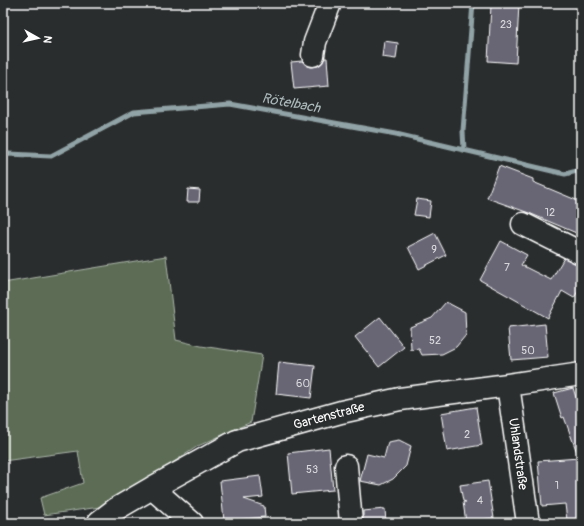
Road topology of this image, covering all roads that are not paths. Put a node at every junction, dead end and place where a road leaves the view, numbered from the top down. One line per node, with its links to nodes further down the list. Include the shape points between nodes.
1 (330, 3): 2 (street, via 315,42)
2 (313, 55)
3 (523, 224): 4 (street)
4 (581, 253)
5 (581, 374): 6 (street, Gartenstraße)
6 (508, 385): 8 (street, Gartenstraße, via 400,399 341,412 252,437 237,442); 12 (street, Uhlandstraße)
7 (346, 466): 11 (street)
8 (152, 488): 9 (street, Gartenstraße); 10 (street)
9 (99, 522)
10 (192, 523)
11 (351, 523)
12 (528, 523)

